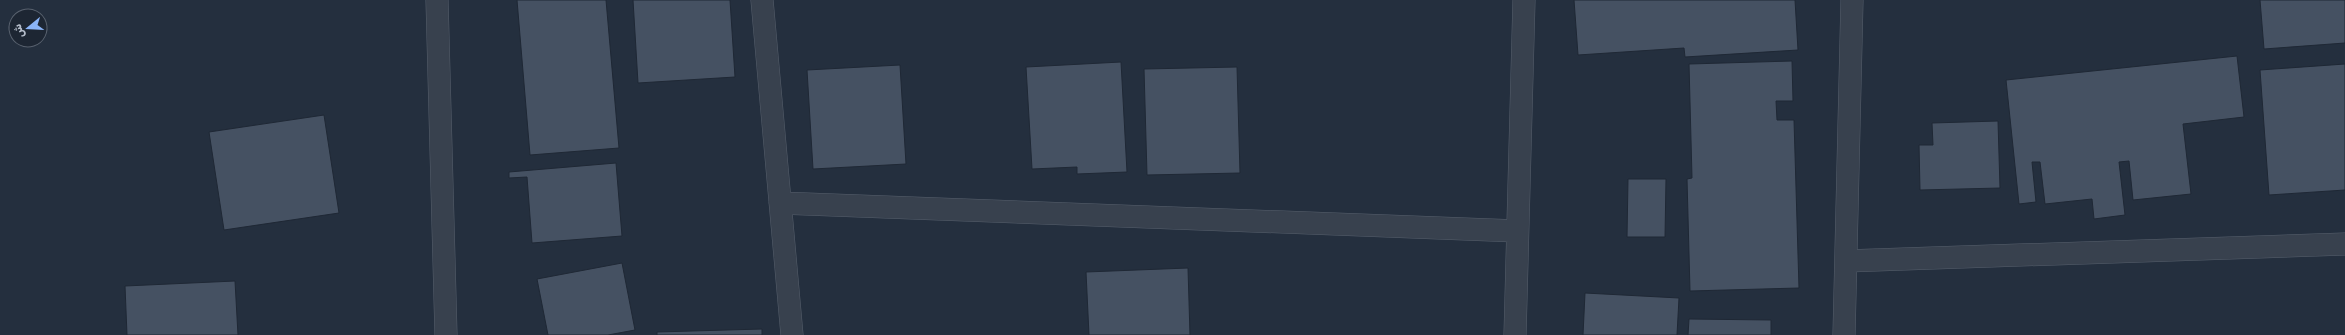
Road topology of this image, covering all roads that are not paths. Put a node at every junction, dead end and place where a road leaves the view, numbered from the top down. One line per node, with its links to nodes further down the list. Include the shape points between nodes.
1 (437, 0): 9 (street)
2 (762, 0): 5 (street)
3 (1524, 0): 6 (street)
4 (1852, 0): 8 (street)
5 (780, 203): 6 (street); 10 (street)
6 (1517, 232): 11 (street)
7 (2345, 244): 8 (street)
8 (1846, 261): 12 (street)
9 (446, 335)
10 (792, 335)
11 (1515, 335)
12 (1844, 335)

